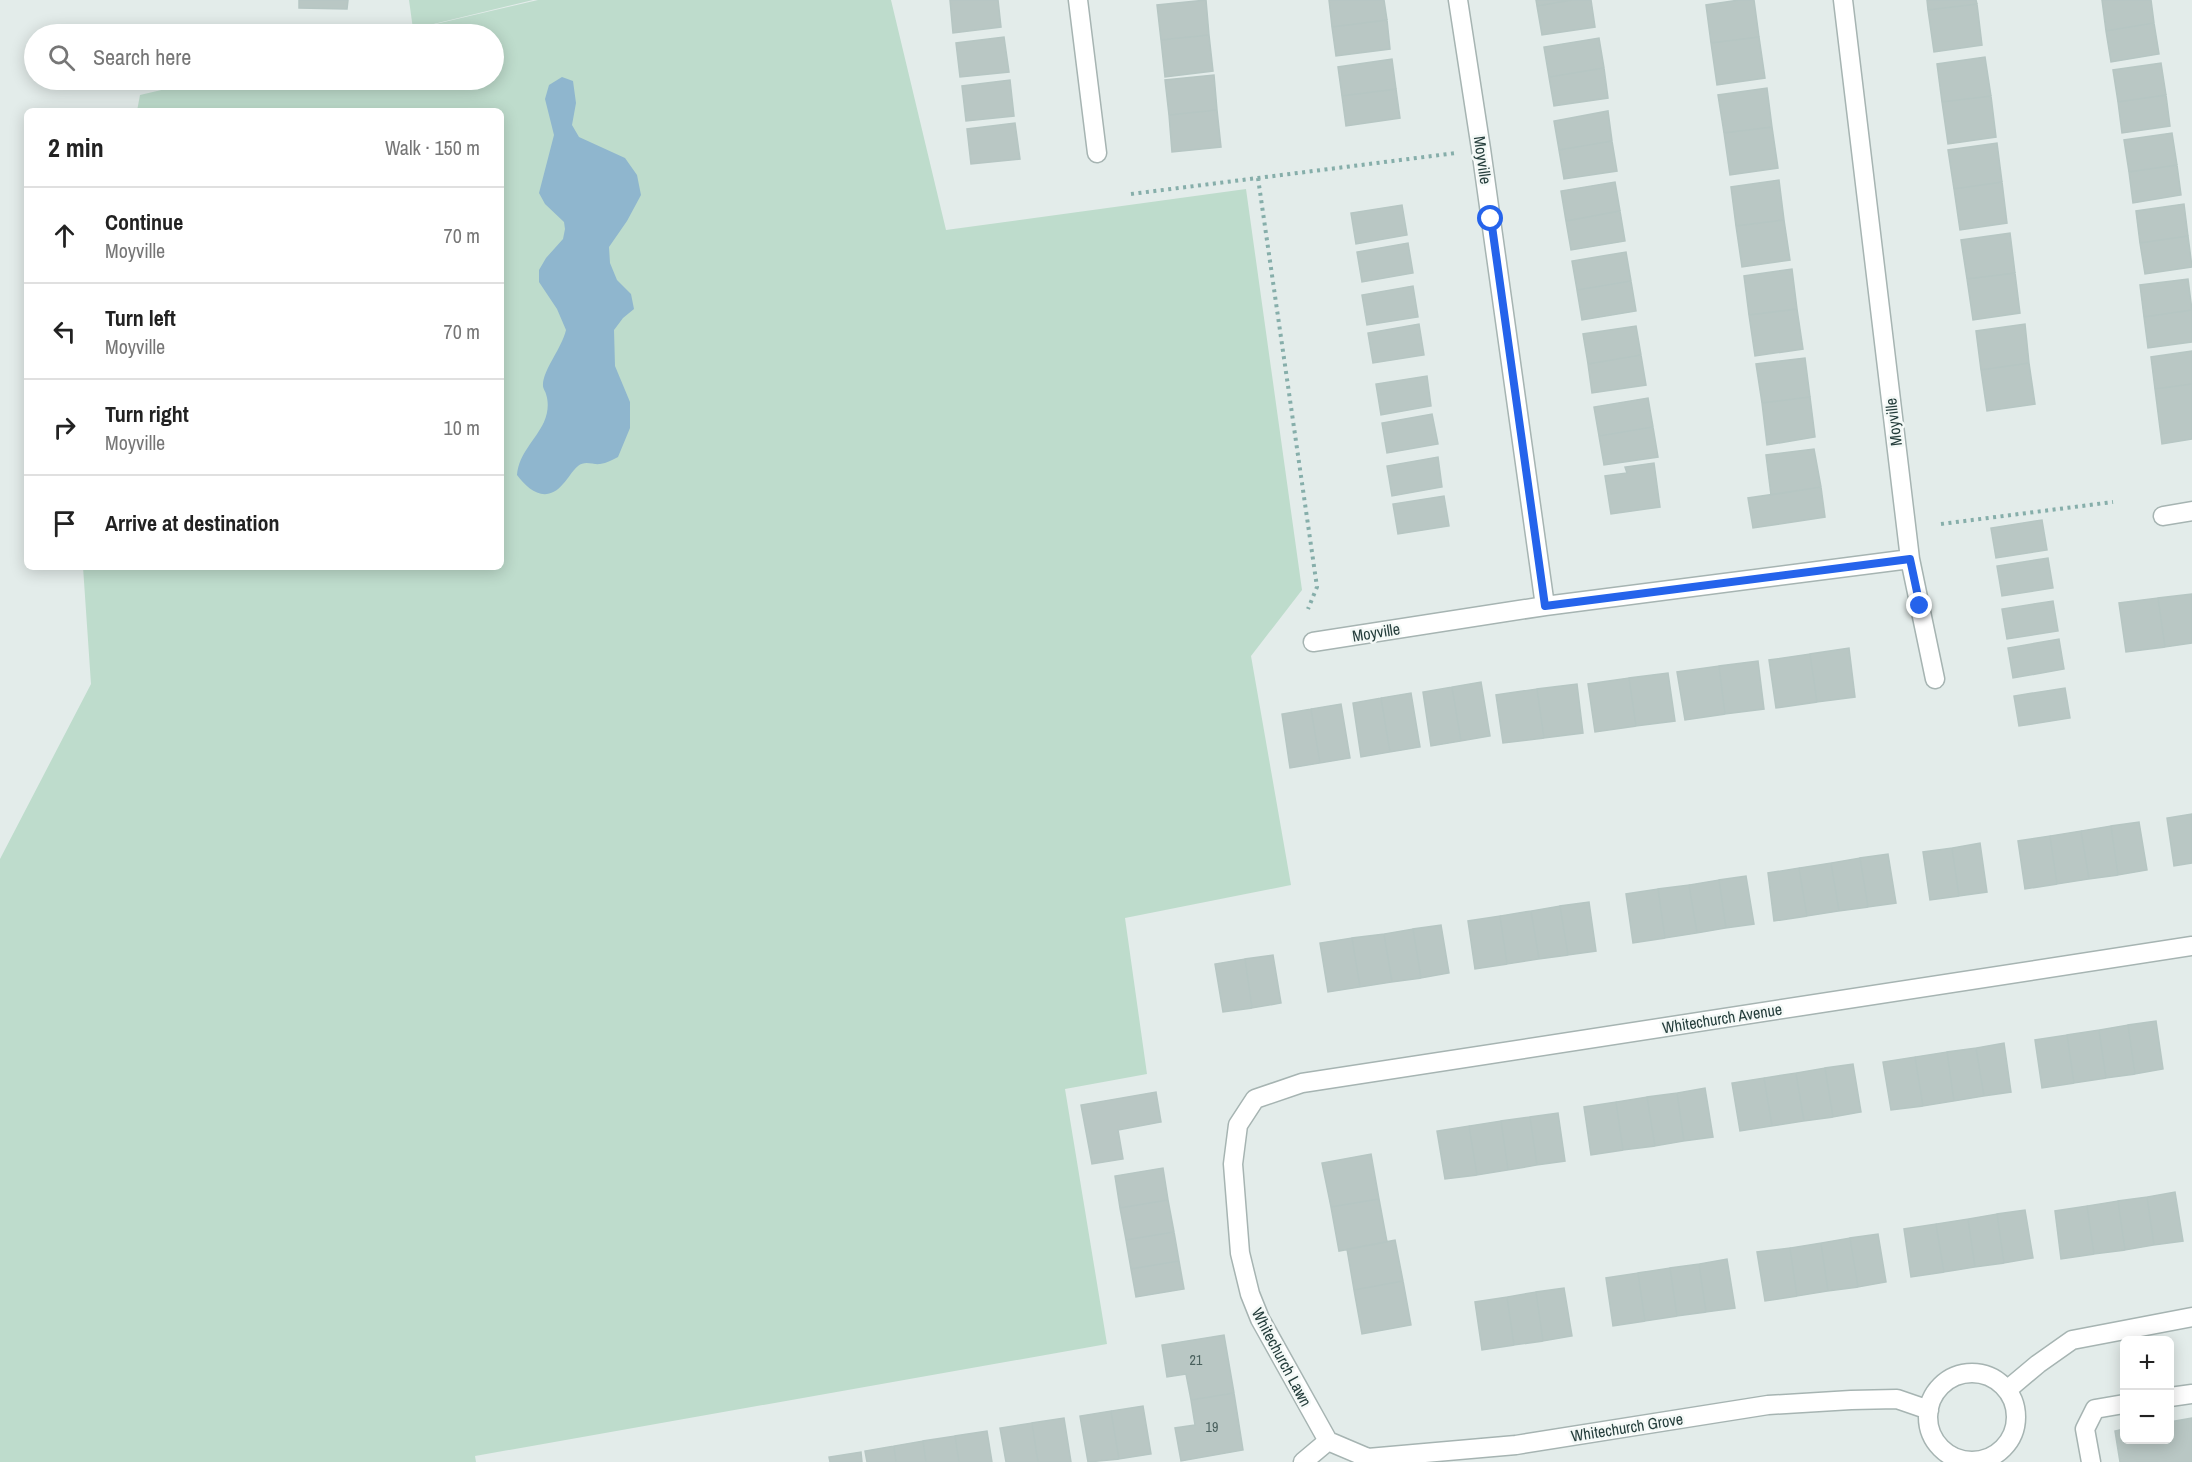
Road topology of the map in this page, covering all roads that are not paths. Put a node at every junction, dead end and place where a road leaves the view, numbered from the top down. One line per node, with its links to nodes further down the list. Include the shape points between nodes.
1 (1078, 0): 4 (street)
2 (1458, 0): 8 (street, Moyville)
3 (1843, 0): 7 (street, Moyville)
4 (1097, 153)
5 (2192, 511): 6 (street)
6 (2163, 516)
7 (1910, 559): 8 (street, Moyville); 10 (street, Moyville)
8 (1545, 606): 9 (street, Moyville)
9 (1313, 642)
10 (1935, 679)
11 (2192, 946): 12 (street, Whitechurch Avenue, via 1302,1083)
12 (1255, 1099): 19 (street, Whitechurch Lawn, via 1238,1125 1233,1164 1240,1253 1260,1319)
13 (2192, 1317): 14 (street, via 2072,1340)
14 (2007, 1390): 18 (street, via 1983,1374 1968,1373 1942,1385); 20 (street, via 2016,1417 2014,1431)
15 (2192, 1394): 16 (street)
16 (2174, 1396)
17 (2120, 1405): 22 (street, via 2095,1408 2085,1429)
18 (1929, 1410): 19 (street, Whitechurch Grove, via 1897,1399 1768,1405 1516,1445 1368,1458); 20 (street, via 1929,1425 1943,1450 1970,1461)
19 (1328, 1441): 21 (street)
20 (1998, 1458)
21 (1303, 1462)
22 (2091, 1462)

